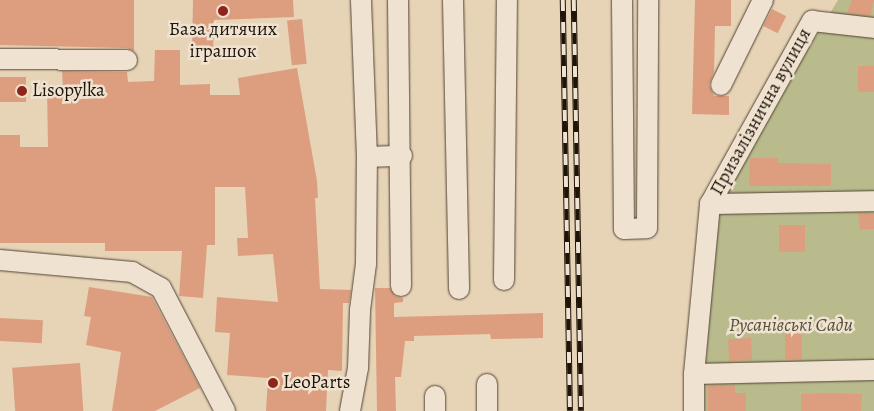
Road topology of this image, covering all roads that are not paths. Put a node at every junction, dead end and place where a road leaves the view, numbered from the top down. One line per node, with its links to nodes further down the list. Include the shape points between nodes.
1 (361, 0): 13 (street)
2 (398, 0): 12 (street)
3 (454, 0): 19 (street)
4 (508, 0): 17 (street)
5 (622, 0): 6 (street, via 624,229 647,228)
6 (648, 0)
7 (763, 0): 11 (street)
8 (874, 28): 15 (street, Призалізнична вулиця, via 812,21)
9 (0, 59): 10 (street)
10 (127, 60)
11 (721, 85)
12 (402, 156): 13 (street); 18 (street)
13 (366, 157): 24 (street, via 366,264 358,368)
14 (874, 201): 15 (street)
15 (710, 204): 21 (street, Призалізнична вулиця)
16 (0, 260): 23 (street, via 132,272 161,288)
17 (504, 280)
18 (401, 286)
19 (459, 289)
20 (874, 370): 21 (street)
21 (694, 374): 26 (street, Призалізнична вулиця)
22 (487, 384): 25 (street)
23 (225, 411)
24 (350, 411)
25 (487, 411)
26 (694, 411)

